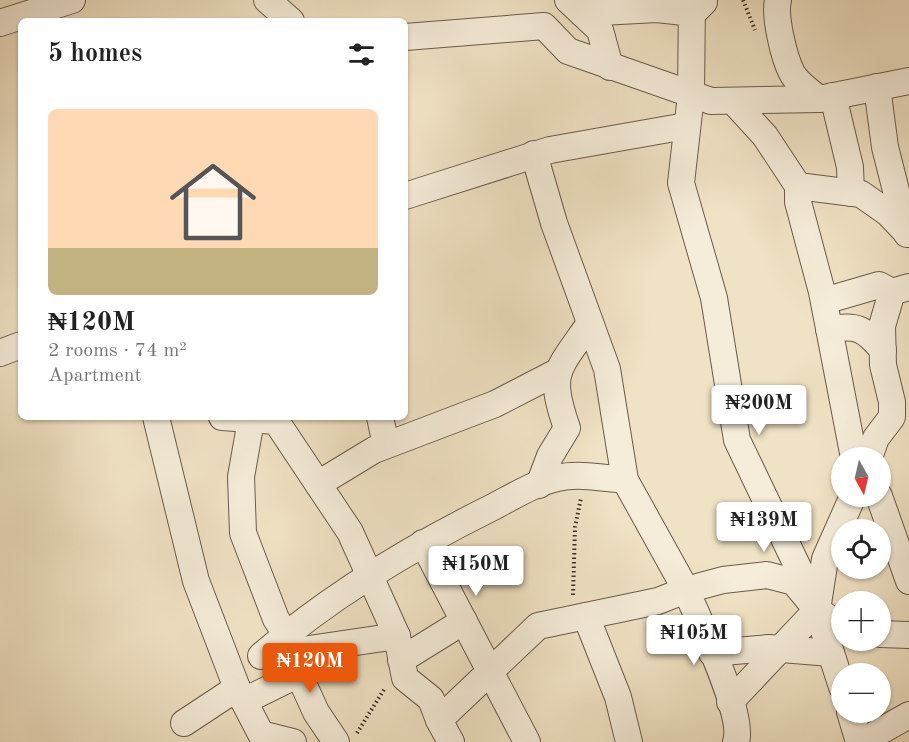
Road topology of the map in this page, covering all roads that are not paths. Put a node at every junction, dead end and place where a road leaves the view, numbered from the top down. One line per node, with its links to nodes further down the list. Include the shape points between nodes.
1 (72, 0): 7 (street)
2 (267, 0): 6 (street)
3 (778, 0): 13 (street, via 780,34 792,74)
4 (697, 4): 5 (street, via 657,9); 12 (street)
5 (575, 7): 9 (street, via 600,30)
6 (288, 18)
7 (0, 23)
8 (408, 36): 9 (street, via 544,26 568,51)
9 (610, 67): 12 (street)
10 (909, 81): 11 (street)
11 (877, 87): 13 (street); 20 (street, via 885,147)
12 (691, 95): 14 (street, via 711,101); 15 (street)
13 (826, 98): 14 (street); 18 (street, via 850,167)
14 (733, 101): 17 (street, via 765,136)
15 (686, 126): 16 (street); 45 (street, via 681,183 714,298 737,440)
16 (534, 154): 19 (street); 23 (street)
17 (798, 186): 18 (street); 22 (street, via 798,202)
18 (851, 193): 20 (street, via 861,194 888,213)
19 (408, 195)
20 (908, 236)
21 (900, 289): 22 (street, via 879,285); 26 (street, via 882,326)
22 (824, 300): 24 (street)
23 (590, 323): 28 (street); 36 (street, via 606,369)
24 (829, 329): 26 (street, via 850,326 867,332); 34 (street)
25 (18, 346): 27 (street)
26 (883, 350): 29 (street, via 883,365)
27 (0, 353)
28 (557, 372): 33 (street, via 495,404); 38 (street, via 556,397 567,428)
29 (901, 408): 35 (street)
30 (157, 420): 56 (street, via 196,581)
31 (252, 420): 37 (street, via 276,422); 55 (street, via 241,477 243,533)
32 (382, 420): 33 (street)
33 (386, 445): 37 (street)
34 (852, 447)
35 (873, 447)
36 (625, 480): 38 (street, via 584,476 556,478); 44 (street)
37 (318, 484): 42 (street, via 350,532)
38 (539, 485): 41 (street)
39 (848, 507): 45 (street, via 825,559)
40 (883, 507): 43 (street)
41 (423, 543): 42 (street); 48 (street)
42 (370, 576): 51 (street); 55 (street)
43 (909, 581)
44 (686, 590): 45 (street, via 723,580 767,575 794,582); 46 (street, via 658,601); 53 (street)
45 (817, 610): 47 (street); 52 (street); 54 (street)
46 (586, 616): 58 (street, via 538,626); 68 (street, via 618,697)
47 (831, 620)
48 (464, 621): 51 (street); 58 (street)
49 (891, 634): 50 (street)
50 (909, 635)
51 (399, 648): 55 (street, via 353,642); 64 (street, via 405,678 431,699)
52 (777, 649): 53 (street); 54 (street); 60 (street)
53 (712, 653): 60 (street)
54 (831, 653): 57 (street)
55 (292, 654): 56 (street); 59 (street); 65 (street, via 316,712)
56 (229, 660): 59 (street)
57 (834, 663)
58 (491, 672): 64 (street); 67 (street)
59 (240, 694): 62 (street); 66 (street, via 261,734)
60 (730, 702): 69 (street, via 739,732)
61 (909, 715): 70 (street)
62 (184, 723)
63 (854, 723): 70 (street)
64 (445, 731)
65 (333, 740)
66 (294, 742)
67 (527, 742)
68 (629, 742)
69 (736, 742)
70 (860, 742)

